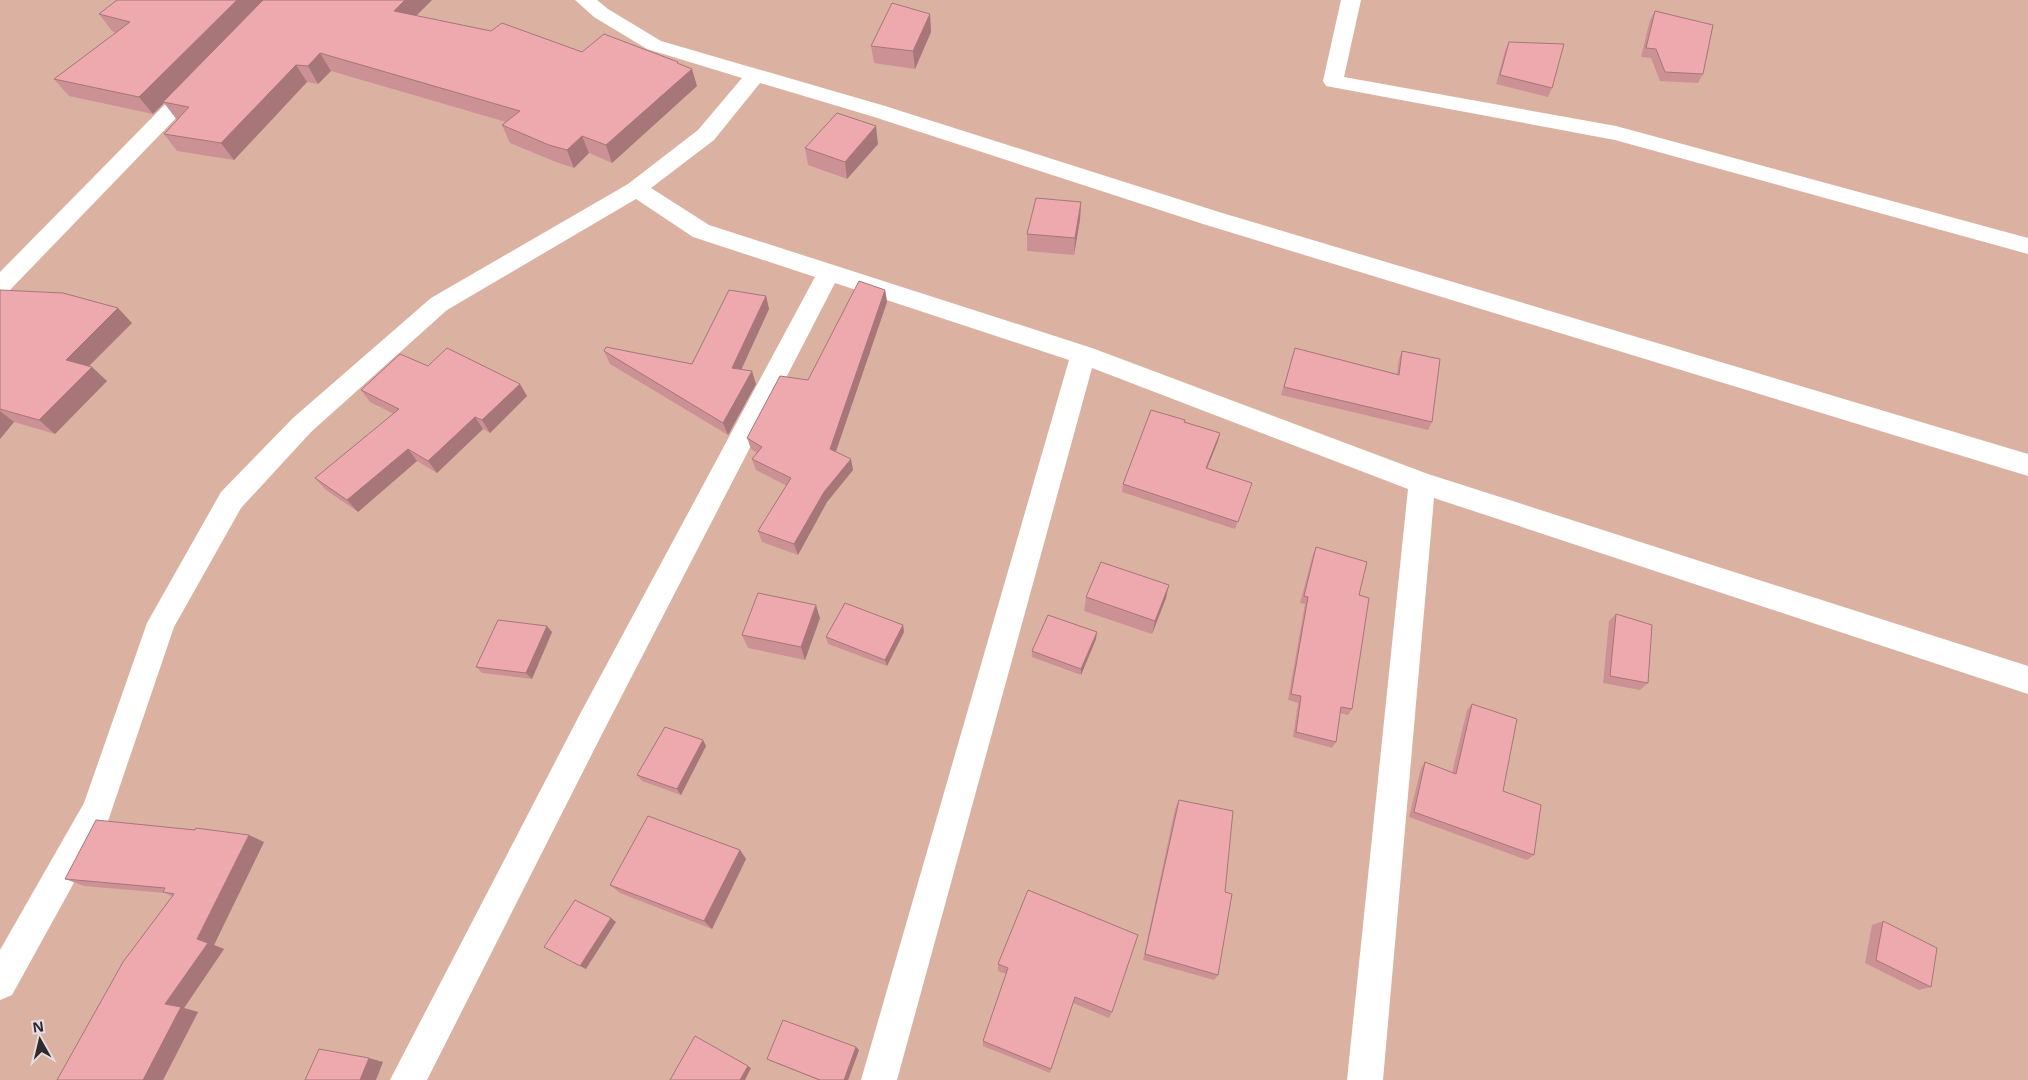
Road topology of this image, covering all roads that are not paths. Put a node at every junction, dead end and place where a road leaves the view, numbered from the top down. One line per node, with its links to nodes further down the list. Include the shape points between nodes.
1 (585, 0): 3 (street)
2 (1351, 0): 7 (street, via 1333,80 1616,133)
3 (613, 8): 5 (street, via 654,45)
4 (209, 71): 9 (street)
5 (755, 75): 6 (street, via 706,134); 11 (street, via 1211,218)
6 (636, 189): 8 (street, via 701,231); 14 (street, via 439,304 302,425 231,500 161,623 97,810)
7 (2028, 246)
8 (829, 272): 10 (street); 15 (street)
9 (0, 286)
10 (1083, 355): 12 (street); 16 (street)
11 (2028, 465)
12 (1422, 483): 13 (street); 17 (street)
13 (2028, 680)
14 (0, 983)
15 (408, 1080)
16 (879, 1080)
17 (1364, 1080)

